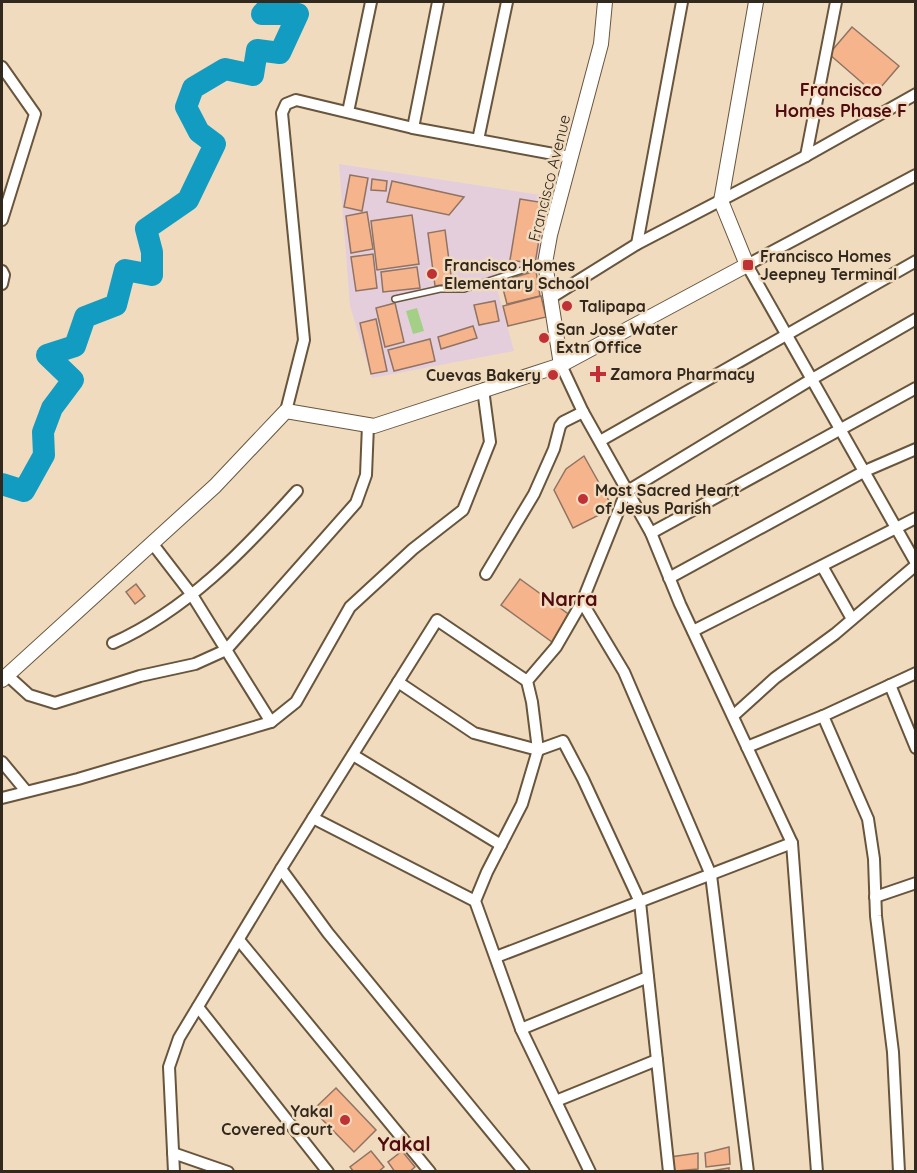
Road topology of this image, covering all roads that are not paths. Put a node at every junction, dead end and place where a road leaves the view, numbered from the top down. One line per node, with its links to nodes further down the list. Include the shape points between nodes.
1 (371, 2): 10 (street)
2 (438, 2): 11 (street)
3 (507, 2): 12 (street)
4 (605, 2): 14 (street, Francisco Avenue, via 601,44)
5 (682, 2): 18 (street)
6 (756, 2): 16 (street)
7 (837, 2): 13 (street)
8 (2, 67): 17 (street, via 35,114)
9 (915, 94): 13 (street)
10 (348, 112): 11 (street); 32 (street, via 296,100 286,104 282,113 304,340)
11 (413, 128): 12 (street)
12 (478, 140): 14 (street)
13 (806, 156): 16 (street)
14 (570, 157): 20 (street, Francisco Avenue)
15 (915, 175): 21 (street)
16 (721, 201): 18 (street); 21 (street)
17 (2, 220)
18 (637, 244): 24 (street)
19 (915, 261): 27 (street)
20 (545, 263): 24 (street, Francisco Avenue); 25 (lane, via 465,289 440,289)
21 (747, 265): 27 (street); 28 (street)
22 (2, 271): 23 (street)
23 (2, 284)
24 (552, 297): 28 (street, Francisco Avenue)
25 (395, 299)
26 (915, 319): 29 (street)
27 (786, 334): 29 (street); 36 (street)
28 (561, 364): 31 (street); 33 (street)
29 (812, 379): 35 (street); 40 (street)
30 (915, 388): 35 (street)
31 (483, 389): 34 (street); 62 (street, via 490,442 464,510 413,549 350,607 296,702)
32 (286, 411): 34 (street); 44 (street, via 215,486)
33 (583, 412): 36 (street); 47 (street, via 560,426 534,494)
34 (368, 425): 54 (street, via 366,475 356,503)
35 (840, 429): 38 (street); 43 (street)
36 (600, 441): 40 (street)
37 (915, 450): 38 (street)
38 (865, 471): 42 (street); 48 (street)
39 (297, 492): 49 (street)
40 (626, 492): 43 (street); 50 (street)
41 (915, 518): 42 (street)
42 (896, 529): 45 (street); 46 (street)
43 (651, 533): 48 (street)
44 (152, 543): 49 (street); 56 (street)
45 (915, 564): 51 (street)
46 (822, 566): 51 (street); 52 (street)
47 (486, 574)
48 (669, 578): 52 (street)
49 (192, 595): 53 (street); 54 (street)
50 (582, 602): 57 (street, via 556,647); 74 (street, via 624,672)
51 (852, 619): 60 (street)
52 (693, 631): 60 (street)
53 (114, 642)
54 (226, 650): 56 (street, via 195,664 140,676 55,704 29,695); 62 (street)
55 (915, 673): 59 (street)
56 (4, 678)
57 (527, 681): 58 (street, via 437,621); 65 (street)
58 (398, 682): 65 (street, via 474,733); 66 (street)
59 (890, 685): 61 (street); 64 (street)
60 (733, 716): 63 (street)
61 (823, 716): 63 (street); 76 (street, via 868,819)
62 (271, 722): 68 (street)
63 (747, 747): 71 (street)
64 (915, 748)
65 (538, 750): 72 (street, via 522,804); 78 (street, via 563,741)
66 (353, 755): 70 (street); 72 (street)
67 (2, 762): 68 (street)
68 (26, 791): 69 (street)
69 (2, 798)
70 (313, 818): 73 (street); 77 (street)
71 (792, 843): 74 (street); 95 (street)
72 (501, 845): 77 (street)
73 (281, 869): 79 (street); 91 (street, via 328,933)
74 (711, 875): 78 (street); 94 (street)
75 (915, 883): 76 (street)
76 (875, 897): 96 (street, via 893,1052)
77 (475, 900): 80 (street)
78 (640, 902): 80 (street); 81 (street)
79 (239, 940): 82 (street); 90 (street)
80 (496, 957): 83 (street)
81 (648, 977): 83 (street); 84 (street)
82 (198, 1007): 86 (street, via 179,1038 169,1067); 89 (street)
83 (522, 1029): 85 (street)
84 (657, 1060): 85 (street); 93 (street)
85 (556, 1101): 92 (street)
86 (173, 1153): 87 (street); 88 (street)
87 (174, 1172)
88 (228, 1172)
89 (327, 1172)
90 (430, 1172)
91 (524, 1172)
92 (590, 1172)
93 (669, 1172)
94 (748, 1172)
95 (817, 1172)
96 (899, 1172)

